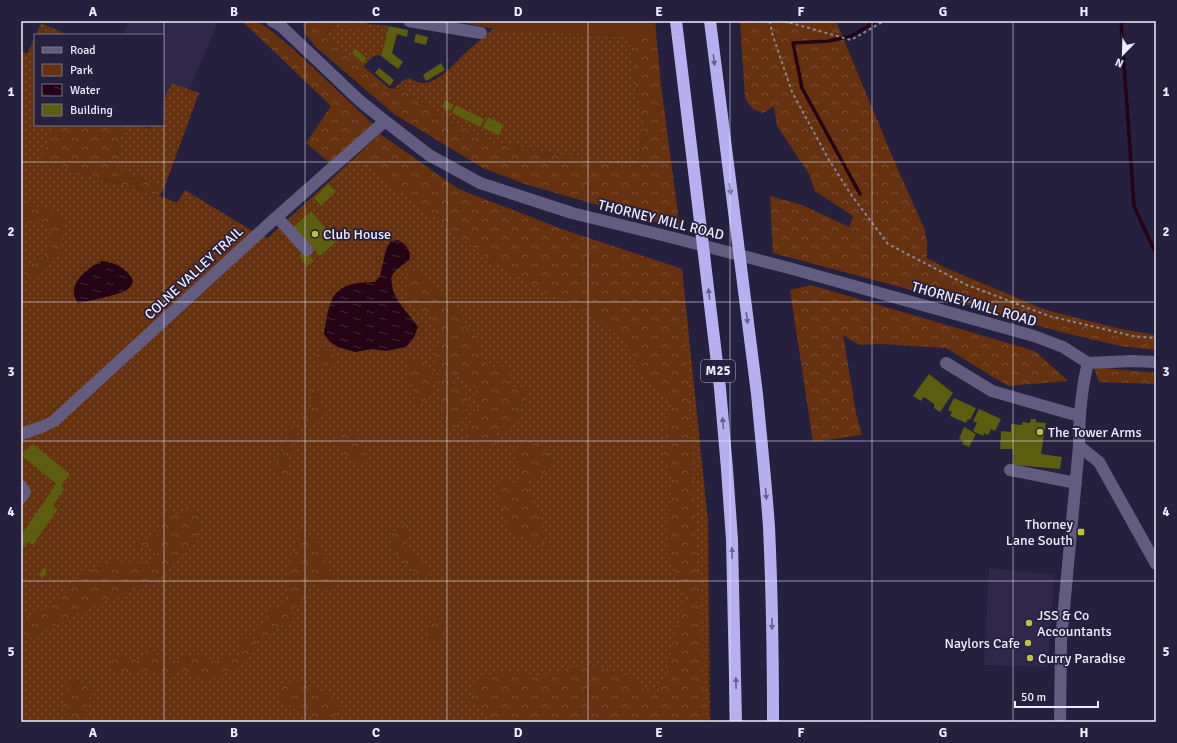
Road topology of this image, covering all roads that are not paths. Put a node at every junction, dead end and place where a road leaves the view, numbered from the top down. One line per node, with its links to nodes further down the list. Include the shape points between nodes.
1 (408, 21): 5 (street)
2 (676, 21): 20 (highway, M25, one-way to 2, via 732,540 727,470)
3 (710, 21): 21 (highway, M25, one-way to 21, via 763,455 771,594)
4 (281, 23): 6 (street, THORNEY MILL ROAD)
5 (481, 33)
6 (384, 123): 7 (street, COLNE VALLEY TRAIL); 11 (street, THORNEY MILL ROAD, via 429,154 480,183 572,213 789,268 1034,336 1063,348)
7 (277, 217): 8 (street); 13 (street, COLNE VALLEY TRAIL, via 54,421)
8 (307, 250)
9 (1156, 362): 11 (street)
10 (946, 363): 12 (street, via 992,391)
11 (1088, 363): 12 (street)
12 (1079, 416): 14 (street)
13 (21, 434)
14 (1079, 446): 16 (street); 19 (street, via 1099,462)
15 (1010, 470): 16 (street)
16 (1076, 483): 22 (street, via 1061,641)
17 (21, 486): 18 (street, via 25,492)
18 (21, 498)
19 (1156, 564)
20 (736, 722)
21 (773, 722)
22 (1060, 722)

